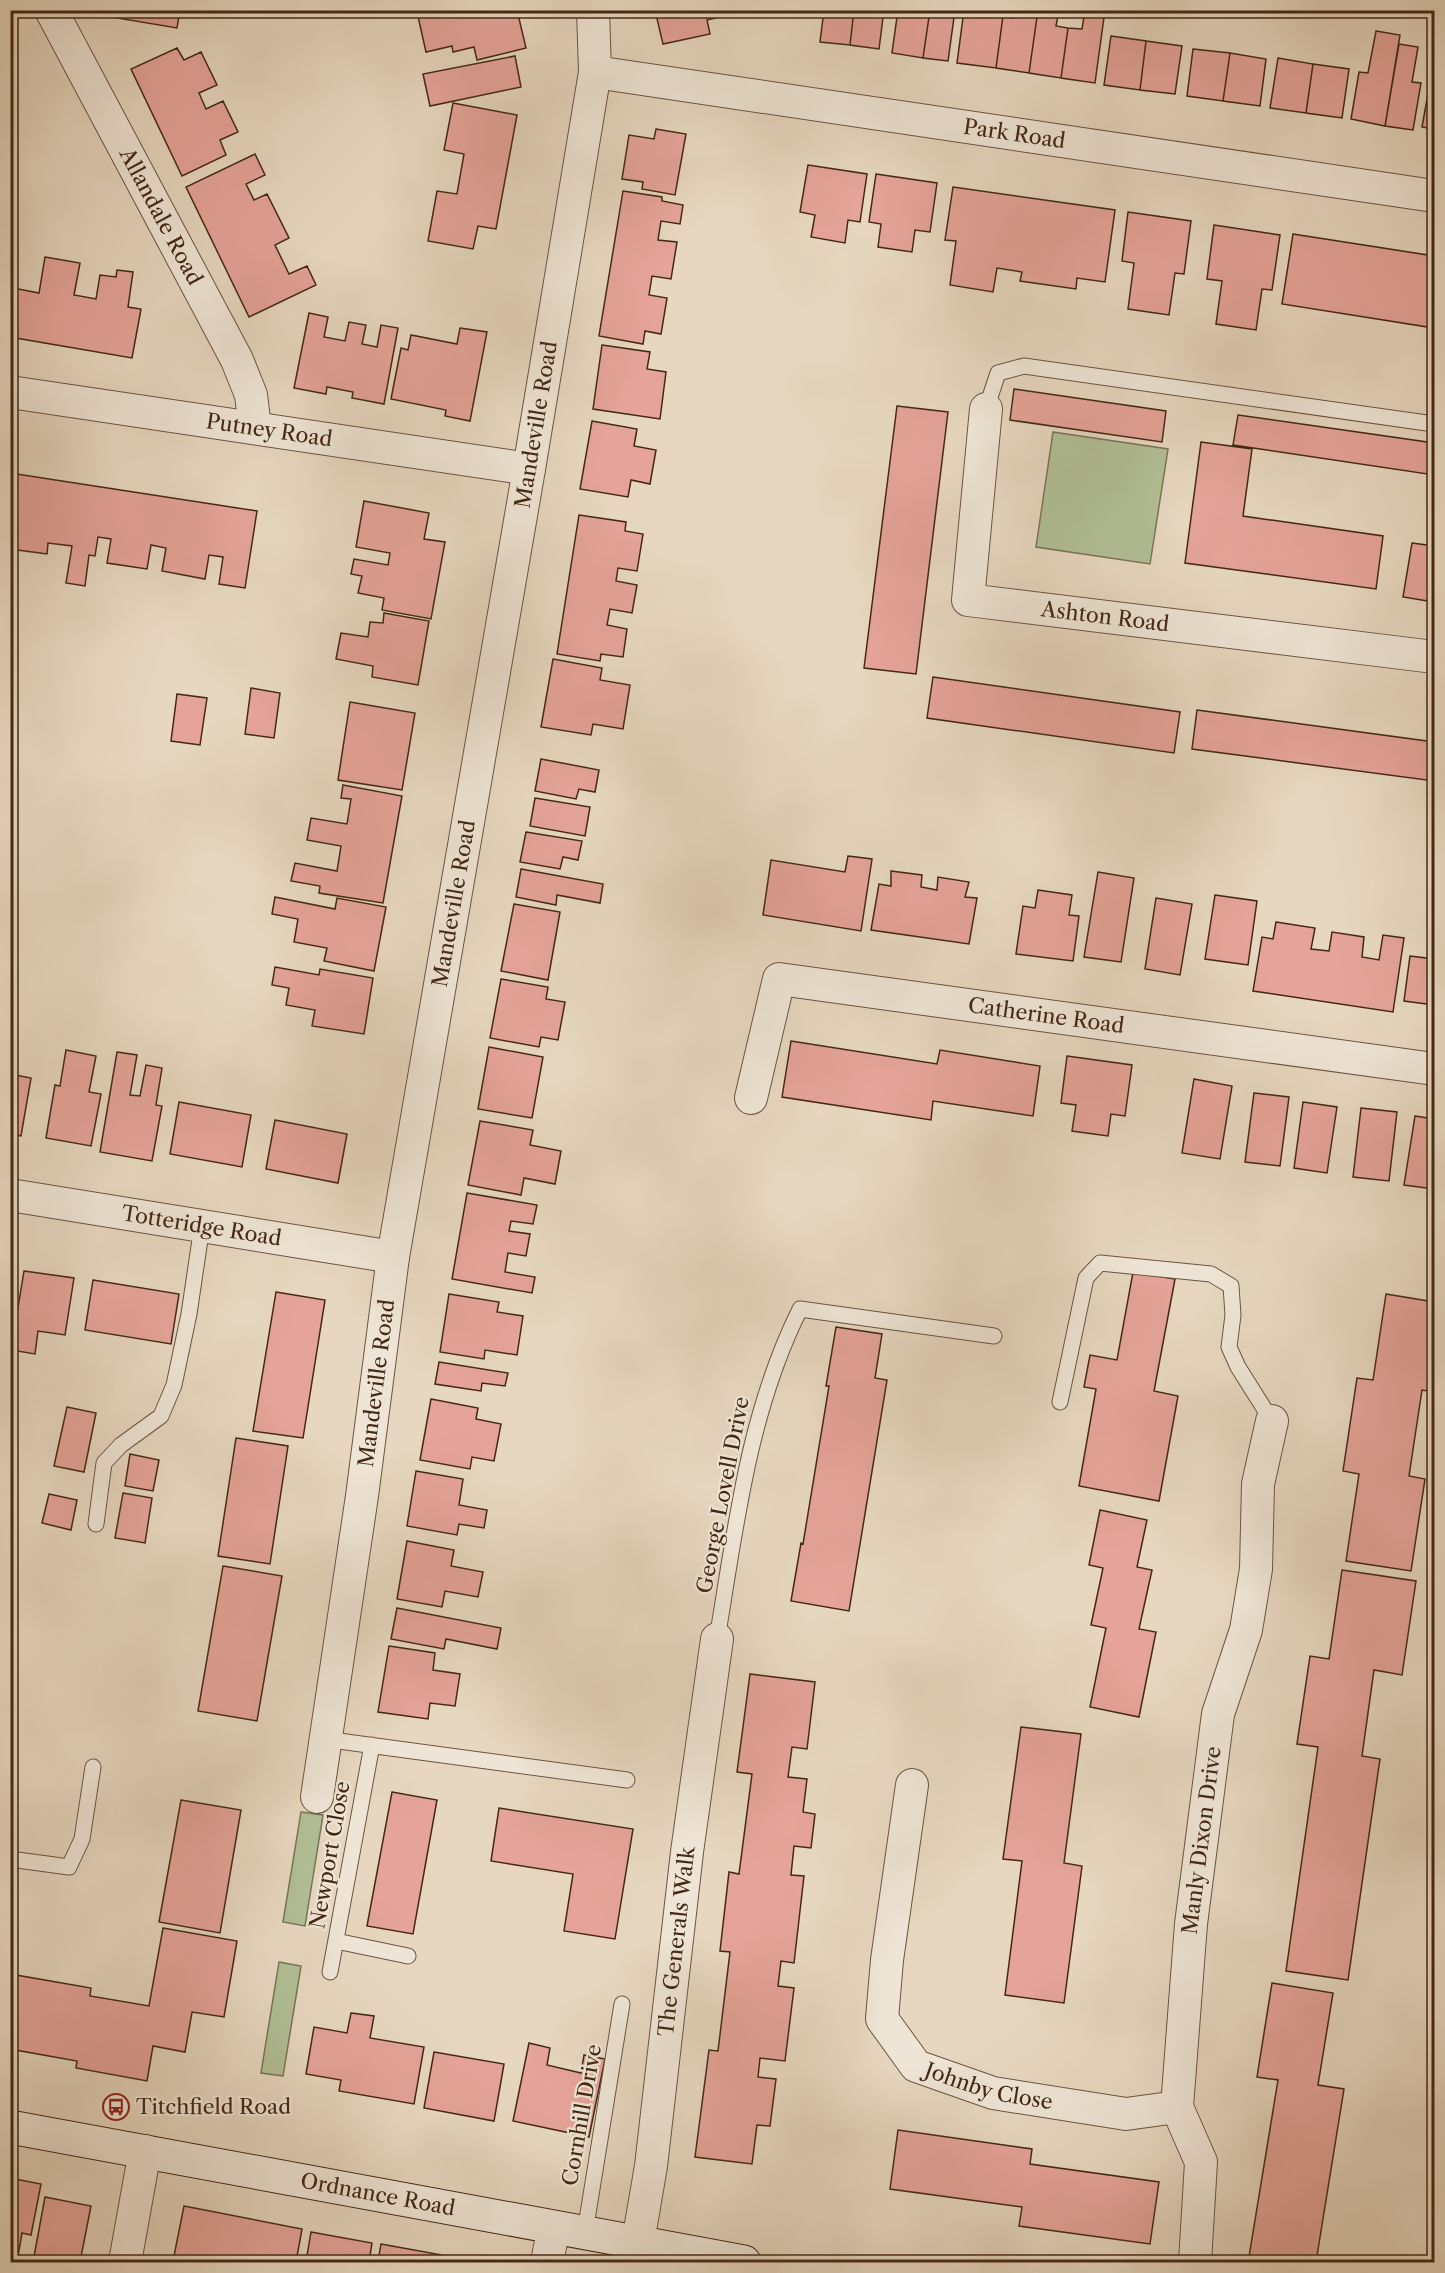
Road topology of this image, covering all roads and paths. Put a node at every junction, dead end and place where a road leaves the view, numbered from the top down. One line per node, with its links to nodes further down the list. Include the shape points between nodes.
1 (51, 10): 8 (street, Allandale Road, via 237,360 251,395)
2 (593, 10): 3 (street, Mandeville Road)
3 (595, 72): 4 (street, Park Road); 9 (street, Mandeville Road)
4 (1434, 196)
5 (10, 392): 8 (street, Putney Road)
6 (986, 408): 7 (lane, via 998,373 1024,366); 10 (street, Ashton Road, via 968,600)
7 (1434, 424)
8 (255, 428): 9 (street, Putney Road)
9 (529, 469): 15 (street, Mandeville Road)
10 (1434, 657)
11 (1434, 1069): 12 (street, Catherine Road, via 779,979)
12 (751, 1098)
13 (10, 1195): 14 (street, Totteridge Road)
14 (202, 1226): 15 (street, Totteridge Road); 19 (lane, via 174,1385 161,1416 121,1445 104,1463)
15 (393, 1257): 21 (street, Mandeville Road, via 362,1496)
16 (994, 1336): 20 (lane, George Lovell Drive, via 800,1309 767,1386 750,1449)
17 (1060, 1402): 18 (lane, via 1086,1278 1100,1263 1151,1267 1211,1274 1231,1286 1229,1347)
18 (1272, 1421): 32 (street, Manly Dixon Drive, via 1258,1484 1256,1569 1246,1630 1218,1714 1191,1924)
19 (96, 1524)
20 (717, 1639): 36 (street, The Generals Walk, via 687,1852 651,2166)
21 (324, 1739): 22 (lane); 26 (street, Mandeville Road)
22 (372, 1745): 24 (lane); 28 (lane, Newport Close)
23 (93, 1767): 27 (lane, via 82,1839 69,1868)
24 (627, 1780)
25 (912, 1785): 32 (street, Johnby Close, via 882,2019 916,2066 993,2093 1115,2113)
26 (317, 1797)
27 (10, 1859)
28 (336, 1941): 29 (lane); 30 (lane, Newport Close)
29 (408, 1956)
30 (330, 1972)
31 (622, 2004): 35 (lane, Cornhill Drive)
32 (1177, 2107): 40 (street, Manly Dixon Drive, via 1201,2162)
33 (10, 2127): 34 (street, Ordnance Road)
34 (145, 2151): 35 (street, Ordnance Road); 37 (street)
35 (570, 2230): 36 (street, Ordnance Road); 38 (street)
36 (638, 2242): 39 (street, Ordnance Road)
37 (124, 2262)
38 (547, 2262)
39 (744, 2262)
40 (1195, 2262)

